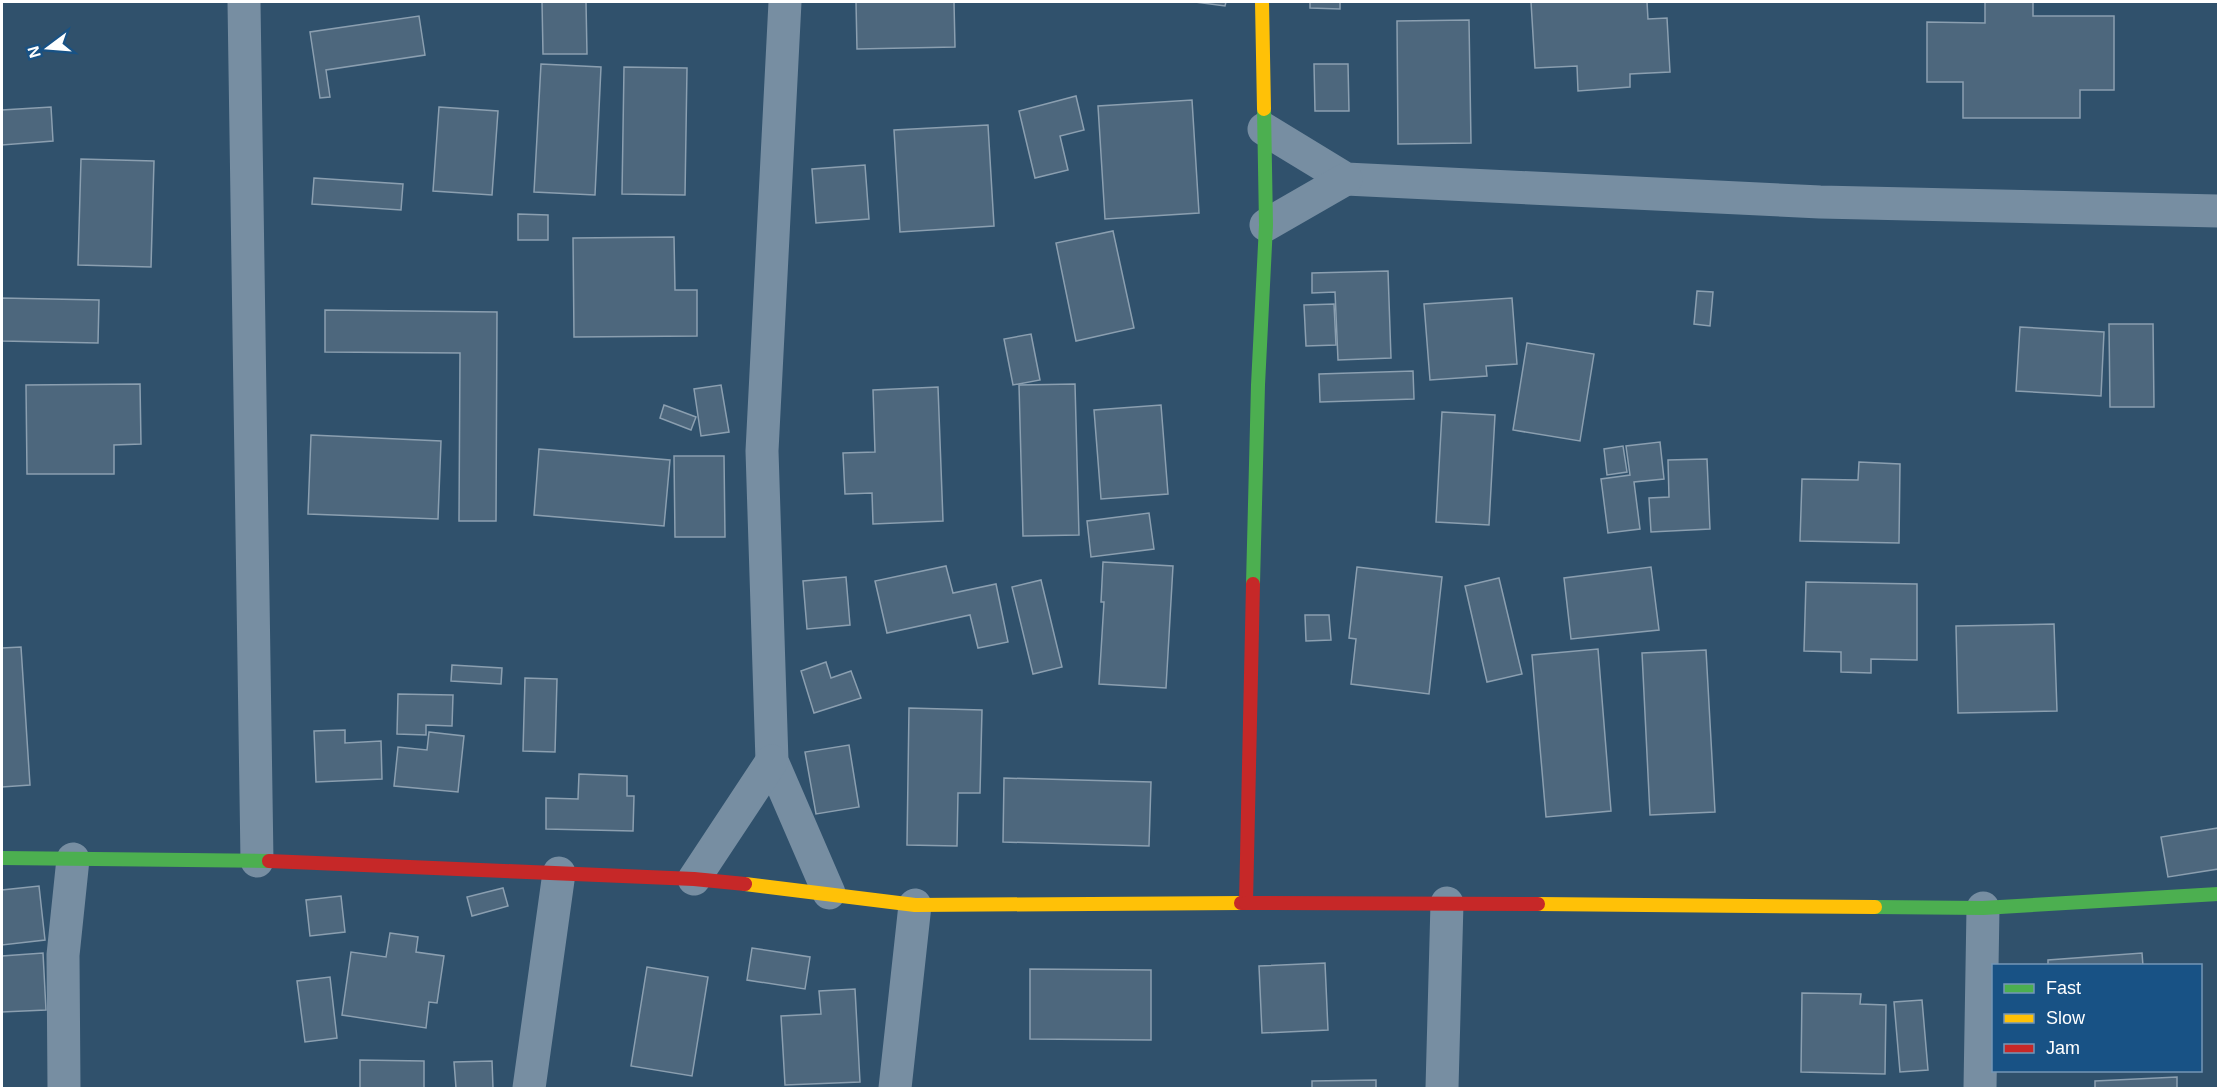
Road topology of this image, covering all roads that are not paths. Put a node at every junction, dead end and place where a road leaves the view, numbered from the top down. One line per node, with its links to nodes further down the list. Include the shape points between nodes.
1 (244, 2): 11 (street)
2 (785, 2): 8 (street, via 762,451)
3 (1262, 2): 4 (street)
4 (1264, 129): 5 (street); 7 (street)
5 (1346, 179): 6 (street, via 1820,202); 7 (street)
6 (2218, 211)
7 (1266, 225): 16 (street, via 1257,385)
8 (772, 761): 13 (street); 14 (street)
9 (2, 858): 10 (street)
10 (73, 859): 11 (street); 20 (street, via 63,955)
11 (258, 861): 12 (street)
12 (559, 873): 13 (street); 21 (street)
13 (694, 879): 14 (street)
14 (829, 893): 18 (street)
15 (2218, 894): 19 (street)
16 (1246, 903): 17 (street); 18 (street)
17 (1447, 903): 19 (street); 23 (street)
18 (915, 905): 22 (street)
19 (1983, 908): 24 (street)
20 (64, 1089)
21 (530, 1089)
22 (895, 1089)
23 (1442, 1089)
24 (1980, 1089)

